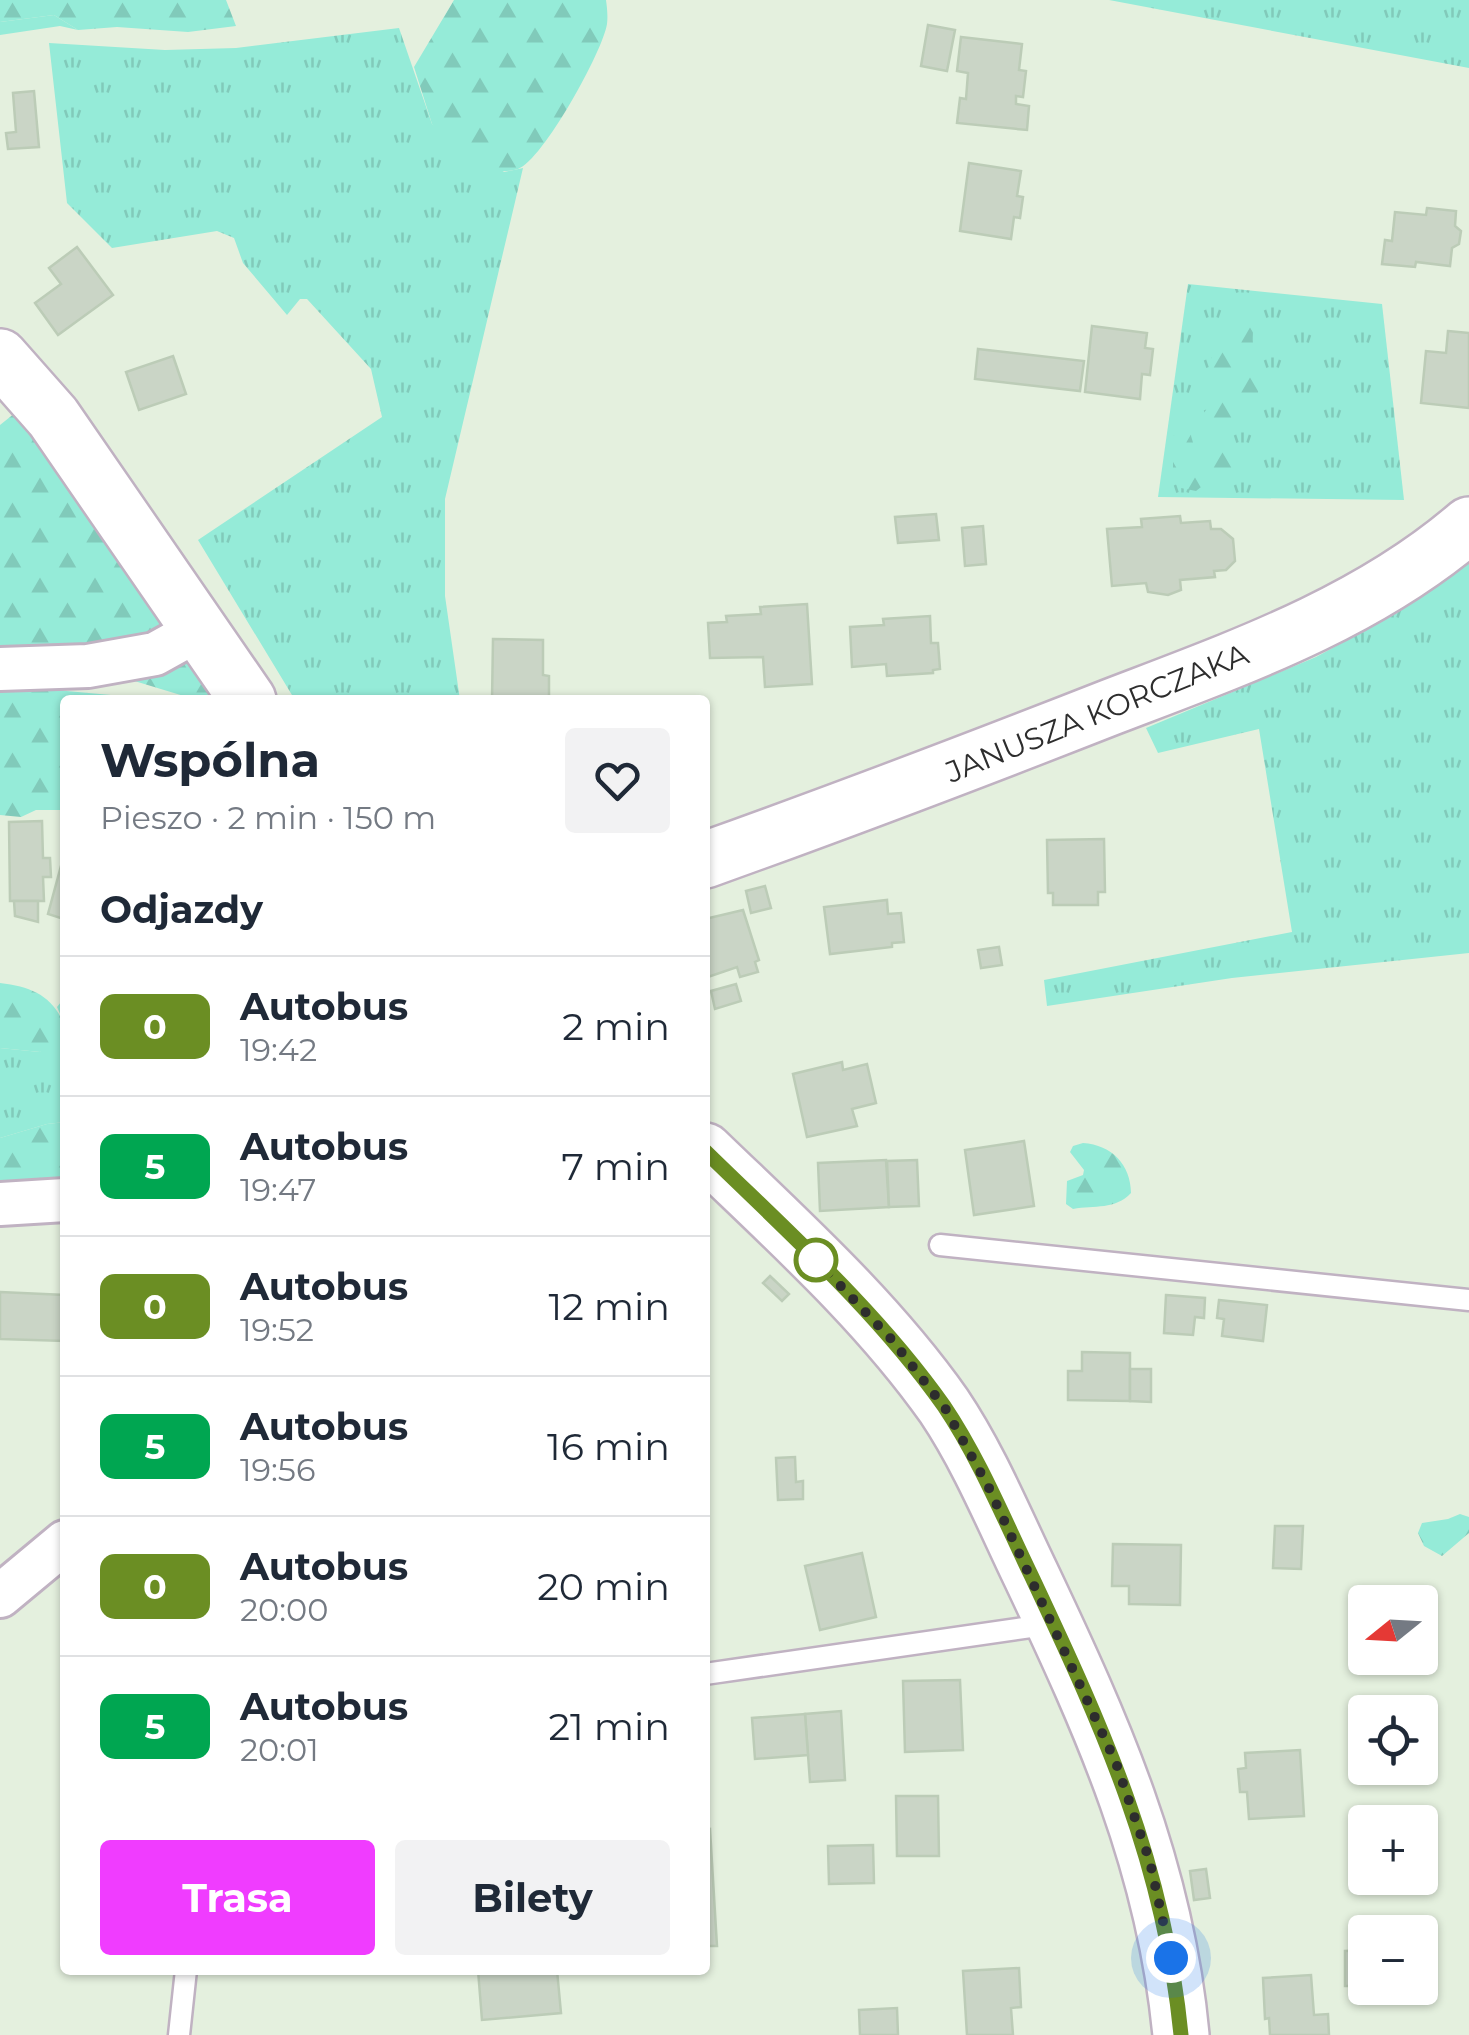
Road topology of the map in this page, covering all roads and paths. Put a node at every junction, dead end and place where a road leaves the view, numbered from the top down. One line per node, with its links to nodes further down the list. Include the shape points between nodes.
1 (0, 357): 3 (street, via 53,417)
2 (1469, 525): 6 (street, JANUSZA KORCZAKA, via 1354,604 1284,638)
3 (200, 630): 4 (street, via 155,654 88,666); 5 (street)
4 (0, 669)
5 (245, 695)
6 (710, 868)
7 (710, 1156): 14 (street, via 892,1340 945,1408)
8 (60, 1200): 9 (street)
9 (0, 1204)
10 (940, 1244): 11 (lane)
11 (1469, 1300)
12 (60, 1546): 13 (street)
13 (0, 1596)
14 (1054, 1624): 15 (lane); 17 (street, via 1145,1845)
15 (710, 1673)
16 (185, 1975): 18 (lane)
17 (1183, 2001)
18 (179, 2035)

